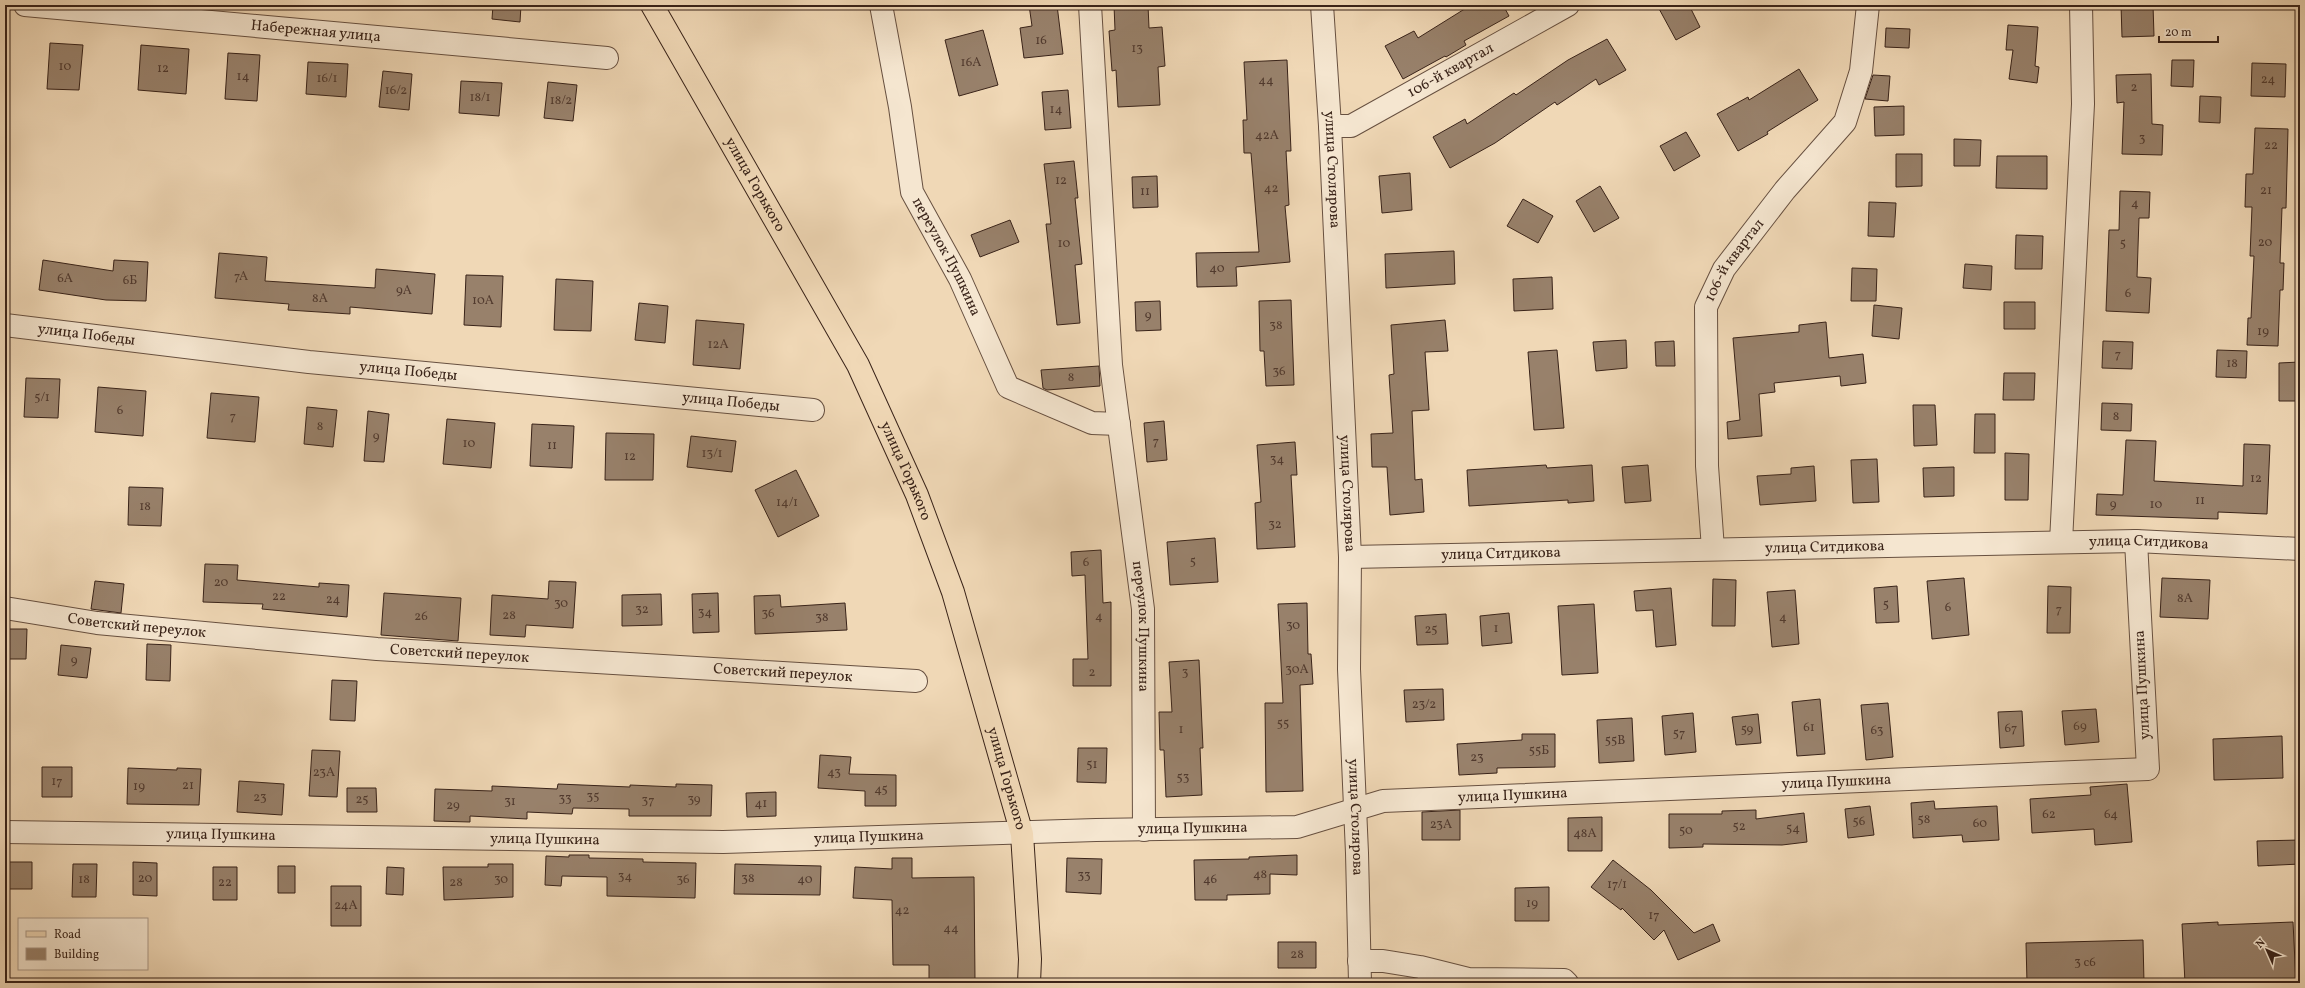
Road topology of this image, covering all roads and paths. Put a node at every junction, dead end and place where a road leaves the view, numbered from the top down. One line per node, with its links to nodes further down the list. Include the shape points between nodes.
1 (25, 5): 9 (street, Набережная улица)
2 (652, 5): 24 (main road, улица Горького, via 858,365 917,495 953,592)
3 (881, 5): 13 (street, переулок Пушкина, via 900,107 912,192 960,279 1008,387 1092,424)
4 (1090, 5): 13 (street, переулок Пушкина, via 1111,365)
5 (1322, 5): 10 (street, улица Столярова)
6 (1568, 5): 10 (street, 106-й квартал, via 1351,126)
7 (1868, 5): 16 (street, 106-й квартал, via 1861,71 1845,122 1786,190 1724,269 1706,308 1707,466)
8 (2081, 5): 15 (street, via 2083,104)
9 (607, 58)
10 (1330, 126): 18 (street, улица Столярова)
11 (5, 325): 12 (street, улица Победы, via 309,362)
12 (813, 410)
13 (1119, 424): 22 (street, переулок Пушкина, via 1143,609)
14 (2136, 541): 15 (street, улица Ситдикова); 17 (street, улица Ситдикова); 21 (street, улица Пушкина, via 2148,769 1383,800)
15 (2061, 542): 16 (street, улица Ситдикова)
16 (1713, 549): 18 (street, улица Ситдикова)
17 (2300, 549)
18 (1350, 556): 21 (street, улица Столярова, via 1350,669)
19 (5, 608): 20 (street, Советский переулок, via 104,624 370,648)
20 (916, 681)
21 (1356, 810): 22 (street, улица Пушкина, via 1297,826); 25 (street, улица Столярова)
22 (1144, 830): 24 (street, улица Пушкина)
23 (5, 832): 24 (street, улица Пушкина, via 715,842)
24 (1022, 834): 26 (main road, улица Горького, via 1030,959)
25 (1359, 961): 27 (street, улица Столярова); 28 (street, via 1420,966 1468,979 1551,979 1564,980)
26 (1029, 983)
27 (1360, 983)
28 (1567, 983)

